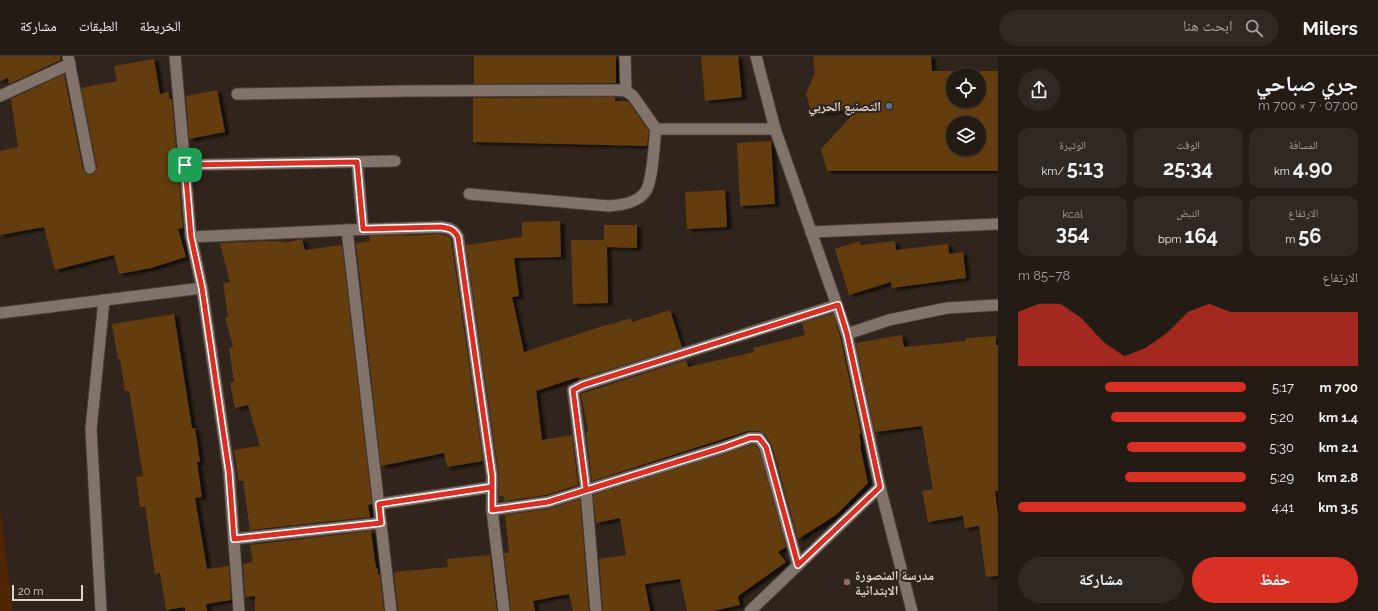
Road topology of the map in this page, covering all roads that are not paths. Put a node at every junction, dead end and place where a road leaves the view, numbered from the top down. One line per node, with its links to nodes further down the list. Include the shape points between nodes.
1 (175, 56): 12 (street)
2 (625, 56): 5 (street)
3 (756, 56): 9 (street)
4 (69, 60): 7 (street); 13 (street)
5 (626, 91): 6 (street, via 408,90); 8 (street, via 633,96)
6 (237, 94)
7 (0, 96)
8 (656, 128): 9 (street); 14 (street, via 646,191 623,205)
9 (775, 129): 18 (street)
10 (396, 161): 11 (street)
11 (357, 162): 12 (street); 16 (street)
12 (185, 165): 19 (street)
13 (90, 168)
14 (469, 194)
15 (998, 224): 18 (street)
16 (363, 229): 17 (street); 26 (street, via 440,227 450,228 458,237)
17 (347, 230): 19 (street); 29 (street)
18 (811, 232): 22 (street)
19 (191, 237): 20 (street)
20 (202, 288): 21 (street); 32 (street, via 229,472)
21 (104, 300): 24 (street); 34 (street, via 90,429)
22 (838, 305): 25 (street); 28 (street, via 573,390)
23 (998, 305): 25 (street, via 940,310 888,320)
24 (0, 314)
25 (847, 334): 27 (street)
26 (492, 487): 29 (street); 30 (street)
27 (880, 487): 33 (street); 40 (street)
28 (586, 490): 30 (street, via 548,502); 33 (street, via 750,438 759,438 766,447); 38 (street)
29 (379, 504): 31 (street)
30 (492, 510): 37 (street)
31 (381, 523): 32 (street); 36 (street)
32 (234, 539): 35 (street)
33 (798, 565): 39 (street)
34 (101, 611)
35 (239, 611)
36 (391, 611)
37 (504, 611)
38 (596, 611)
39 (750, 611)
40 (912, 611)

